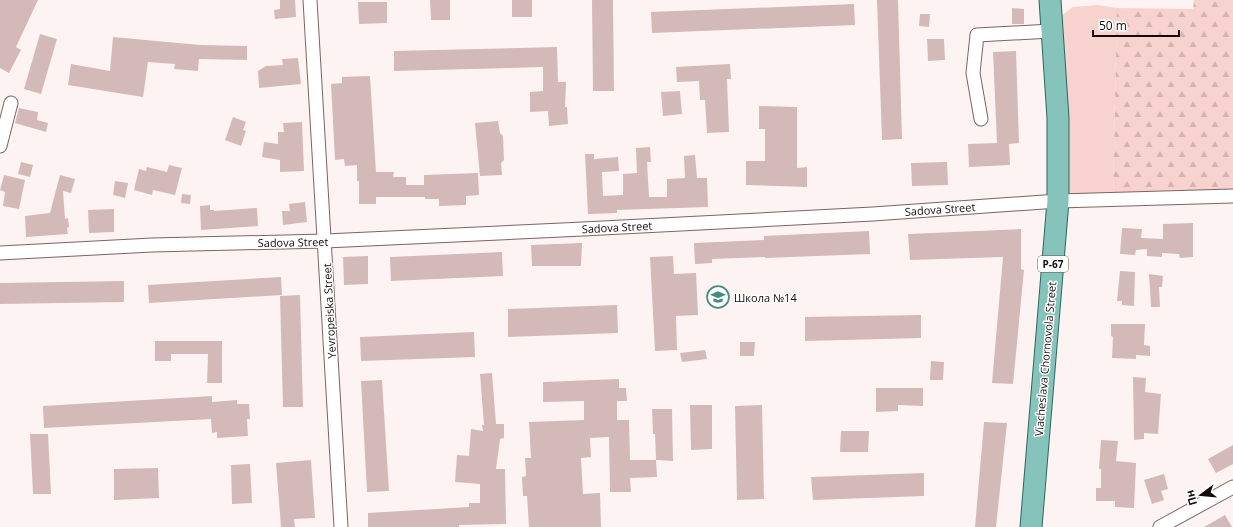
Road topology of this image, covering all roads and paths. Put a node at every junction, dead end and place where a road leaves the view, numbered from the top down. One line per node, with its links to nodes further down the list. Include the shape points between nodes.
1 (310, 0): 9 (street, Yevropeiska Street)
2 (1050, 0): 3 (main road, Viacheslava Chornovola Street / Р-67)
3 (1051, 31): 5 (street, via 977,35 973,73); 8 (main road, Viacheslava Chornovola Street / Р-67, via 1058,118)
4 (11, 103): 6 (street)
5 (981, 119)
6 (0, 146)
7 (1233, 196): 8 (street, Sadova Street)
8 (1058, 201): 9 (street, Sadova Street, via 873,214); 13 (main road, Viacheslava Chornovola Street / Р-67)
9 (325, 241): 10 (street, Sadova Street, via 152,245); 12 (street, Yevropeiska Street)
10 (0, 253)
11 (1233, 488): 14 (street)
12 (341, 527)
13 (1031, 527)
14 (1160, 527)

